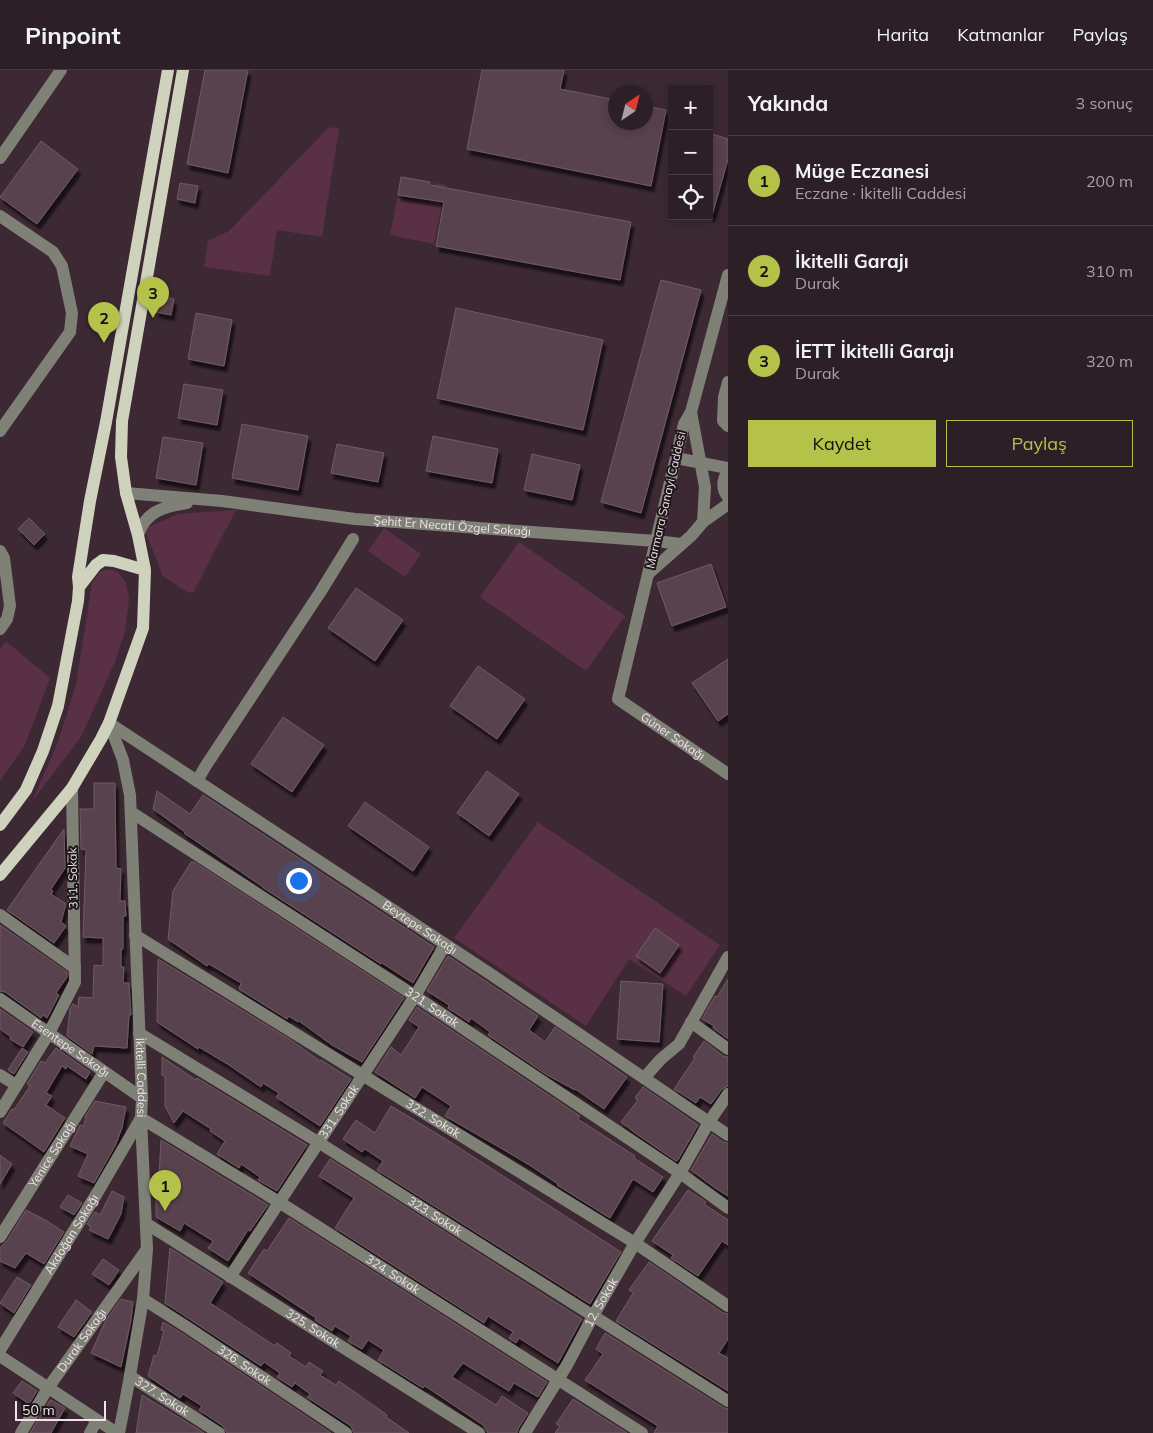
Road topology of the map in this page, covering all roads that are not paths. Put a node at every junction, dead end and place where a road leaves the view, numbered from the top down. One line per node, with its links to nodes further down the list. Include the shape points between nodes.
1 (61, 70): 4 (street)
2 (168, 70): 26 (main road, via 90,501)
3 (183, 70): 14 (main road, via 122,420 121,456)
4 (0, 158)
5 (0, 216): 10 (street, via 53,252 62,266 72,312 70,332)
6 (728, 275): 8 (street, Marmara Sanayi Caddesi)
7 (728, 382): 9 (street, via 723,421)
8 (691, 412): 11 (street, Marmara Sanayi Caddesi, via 684,424); 12 (street)
9 (728, 426)
10 (0, 430)
11 (676, 458): 12 (street); 21 (street, Marmara Sanayi Caddesi)
12 (699, 462): 13 (street); 18 (street, via 705,487)
13 (728, 469): 15 (street, via 723,481)
14 (126, 493): 16 (street); 19 (main road)
15 (728, 497)
16 (222, 501): 19 (street, via 185,503 158,510 140,526); 21 (street, Şehit Er Necati Özgel Sokağı, via 355,519)
17 (728, 504): 18 (street)
18 (704, 522): 22 (street)
19 (138, 536): 24 (main road)
20 (354, 539): 31 (street)
21 (656, 541): 22 (street, Şehit Er Necati Özgel Sokağı); 25 (street, Marmara Sanayi Caddesi)
22 (681, 544): 25 (street)
23 (0, 551): 27 (street, via 4,558 10,606)
24 (145, 570): 26 (main road, via 103,560 96,564); 29 (main road, via 143,628)
25 (648, 573): 28 (street, Marmara Sanayi Caddesi)
26 (79, 587): 33 (main road, via 58,706 43,751 26,790)
27 (0, 629)
28 (618, 699): 30 (street, Güner Sokağı)
29 (109, 723): 31 (street, Beytepe Sokağı); 32 (main road); 34 (street, İkitelli Caddesi, via 122,760 130,795)
30 (728, 774)
31 (197, 781): 40 (street, Beytepe Sokağı)
32 (72, 788): 37 (main road); 42 (street, 311. Sokak)
33 (14, 808): 35 (main road); 36 (main road)
34 (130, 812): 39 (street, İkitelli Caddesi); 43 (street, 321. Sokak)
35 (0, 816)
36 (0, 825)
37 (0, 875)
38 (0, 915): 42 (street)
39 (135, 935): 46 (street, İkitelli Caddesi); 51 (street, 322. Sokak)
40 (445, 945): 43 (street, 331. Sokak); 52 (street, Beytepe Sokağı)
41 (727, 963): 45 (street)
42 (75, 968): 47 (street, 311. Sokak, via 75,982)
43 (415, 996): 51 (street, 331. Sokak); 61 (street, 321. Sokak)
44 (0, 999): 47 (street, Esentepe Sokağı)
45 (691, 1022): 48 (street); 52 (street, via 679,1044)
46 (139, 1032): 55 (street, İkitelli Caddesi); 60 (street, 323. Sokak)
47 (49, 1033): 49 (street, Esentepe Sokağı); 53 (street, 311. Sokak)
48 (728, 1049)
49 (104, 1072): 55 (street, Esentepe Sokağı); 65 (street, Yenice Sokağı)
50 (0, 1074): 53 (street)
51 (362, 1075): 60 (street, 331. Sokak); 66 (street, 322. Sokak)
52 (644, 1078): 58 (street, Beytepe Sokağı)
53 (16, 1085): 56 (street, 311. Sokak)
54 (728, 1094): 58 (street, 12. Sokak)
55 (142, 1098): 57 (street, İkitelli Caddesi)
56 (0, 1112)
57 (141, 1118): 62 (street, 324. Sokak); 64 (street, İkitelli Caddesi); 72 (street, Akdoğan Sokağı)
58 (709, 1122): 59 (street, Beytepe Sokağı); 61 (street, 12. Sokak)
59 (728, 1135)
60 (318, 1142): 62 (street, 331. Sokak); 71 (street, 323. Sokak)
61 (680, 1173): 63 (street, 321. Sokak); 66 (street, 12. Sokak)
62 (279, 1202): 68 (street, 331. Sokak); 75 (street, 324. Sokak)
63 (728, 1208)
64 (146, 1224): 67 (street, İkitelli Caddesi); 68 (street, 325. Sokak)
65 (0, 1237)
66 (635, 1243): 70 (street, 322. Sokak); 71 (street, 12. Sokak)
67 (148, 1249): 69 (street, İkitelli Caddesi); 76 (street, Durak Sokağı)
68 (230, 1277): 84 (street, 325. Sokak)
69 (143, 1300): 74 (street, İkitelli Caddesi); 83 (street, 326. Sokak)
70 (728, 1306)
71 (593, 1316): 75 (street, 12. Sokak); 77 (street, 323. Sokak)
72 (0, 1350)
73 (0, 1356): 76 (street)
74 (130, 1376): 81 (street, İkitelli Caddesi); 82 (street, 327. Sokak)
75 (558, 1379): 85 (street, 12. Sokak); 86 (street, 324. Sokak)
76 (48, 1388): 78 (street); 79 (street, Durak Sokağı)
77 (728, 1401)
78 (97, 1420): 80 (street); 81 (street)
79 (21, 1433)
80 (90, 1433)
81 (118, 1433)
82 (219, 1433)
83 (346, 1433)
84 (478, 1433)
85 (525, 1433)
86 (642, 1433)

